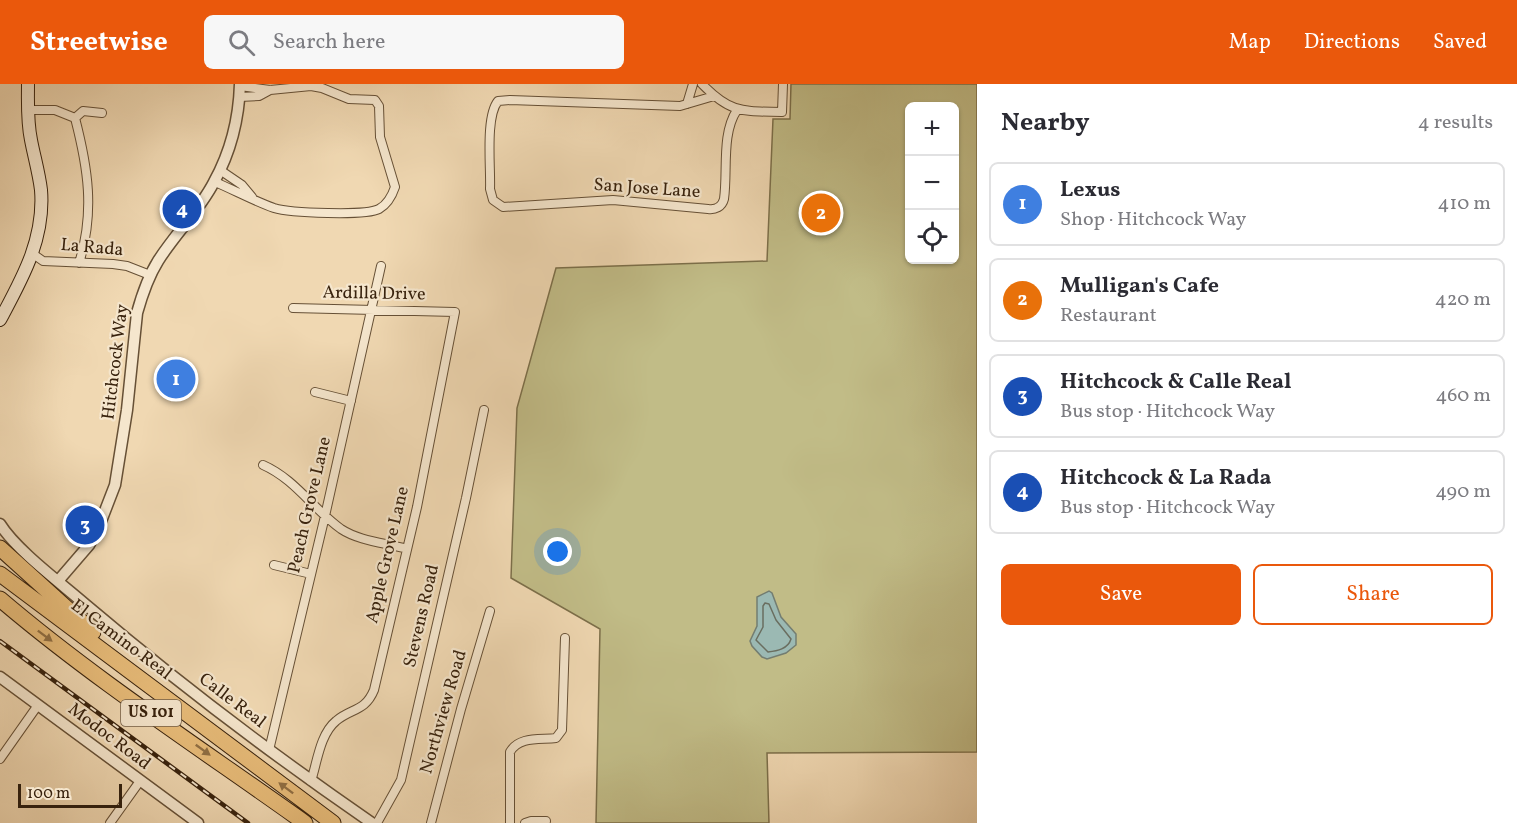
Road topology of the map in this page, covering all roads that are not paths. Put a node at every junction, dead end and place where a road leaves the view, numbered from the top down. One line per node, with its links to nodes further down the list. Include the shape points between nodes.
1 (28, 84): 8 (main road)
2 (693, 84): 7 (street)
3 (702, 84): 6 (street)
4 (783, 84): 9 (street, via 782,112)
5 (240, 89): 12 (street, Hitchcock Way, via 233,133); 14 (street, via 259,96 270,90 311,86 349,99 375,100 379,106 380,137 395,187 389,201 370,212 283,210)
6 (714, 96): 7 (street); 9 (street)
7 (687, 104): 9 (street, San Jose Lane, via 498,101 491,123 492,200 507,207 614,200 713,210 724,199 728,140)
8 (28, 110): 11 (street, via 55,110); 15 (main road, via 41,191)
9 (737, 110)
10 (102, 113): 11 (street, via 83,111)
11 (75, 118): 16 (street, via 88,190 87,237)
12 (220, 170): 13 (street, Hitchcock Way); 14 (street, via 242,185)
13 (215, 182): 14 (street); 18 (street, Hitchcock Way)
14 (252, 198)
15 (33, 254): 16 (street, La Rada, via 43,261); 22 (main road)
16 (79, 263): 18 (street, La Rada, via 127,266)
17 (381, 266): 20 (street, Peach Grove Lane)
18 (150, 275): 34 (street, Hitchcock Way, via 137,313 115,486 89,544)
19 (293, 308): 20 (street, Ardilla Drive)
20 (371, 310): 21 (street, Ardilla Drive); 24 (street, Peach Grove Lane)
21 (455, 312): 30 (street, Apple Grove Lane)
22 (0, 320)
23 (315, 392): 24 (street)
24 (351, 400): 27 (street, Peach Grove Lane)
25 (484, 410): 51 (street, Stevens Road, via 401,780)
26 (262, 465): 27 (street, via 285,477)
27 (326, 516): 30 (street, via 352,534); 33 (street, Peach Grove Lane)
28 (0, 524): 34 (street, Calle Real)
29 (0, 548): 38 (highway, via 96,636)
30 (407, 549): 44 (street, Apple Grove Lane, via 374,690 363,707 330,727)
31 (274, 565): 33 (street)
32 (0, 574): 38 (highway, El Camino Real / US 101)
33 (311, 574): 41 (street, Peach Grove Lane)
34 (58, 581): 41 (street, Calle Real, via 159,667)
35 (0, 599): 48 (highway, US 101, one-way to 48, via 131,699)
36 (490, 611): 52 (street, Northview Road)
37 (565, 638): 53 (street, via 562,730 556,738 523,741 510,752)
38 (118, 662): 49 (highway, El Camino Real / US 101, one-way to 38)
39 (0, 677): 40 (street, Modoc Road)
40 (38, 705): 42 (street); 43 (street, Modoc Road)
41 (269, 750): 44 (street, Calle Real)
42 (0, 759)
43 (140, 781): 46 (street); 47 (street, Modoc Road)
44 (311, 781): 50 (street, Calle Real)
45 (546, 821): 54 (street)
46 (110, 823)
47 (198, 823)
48 (305, 823)
49 (333, 823)
50 (372, 823)
51 (377, 823)
52 (431, 823)
53 (510, 823)
54 (525, 823)

